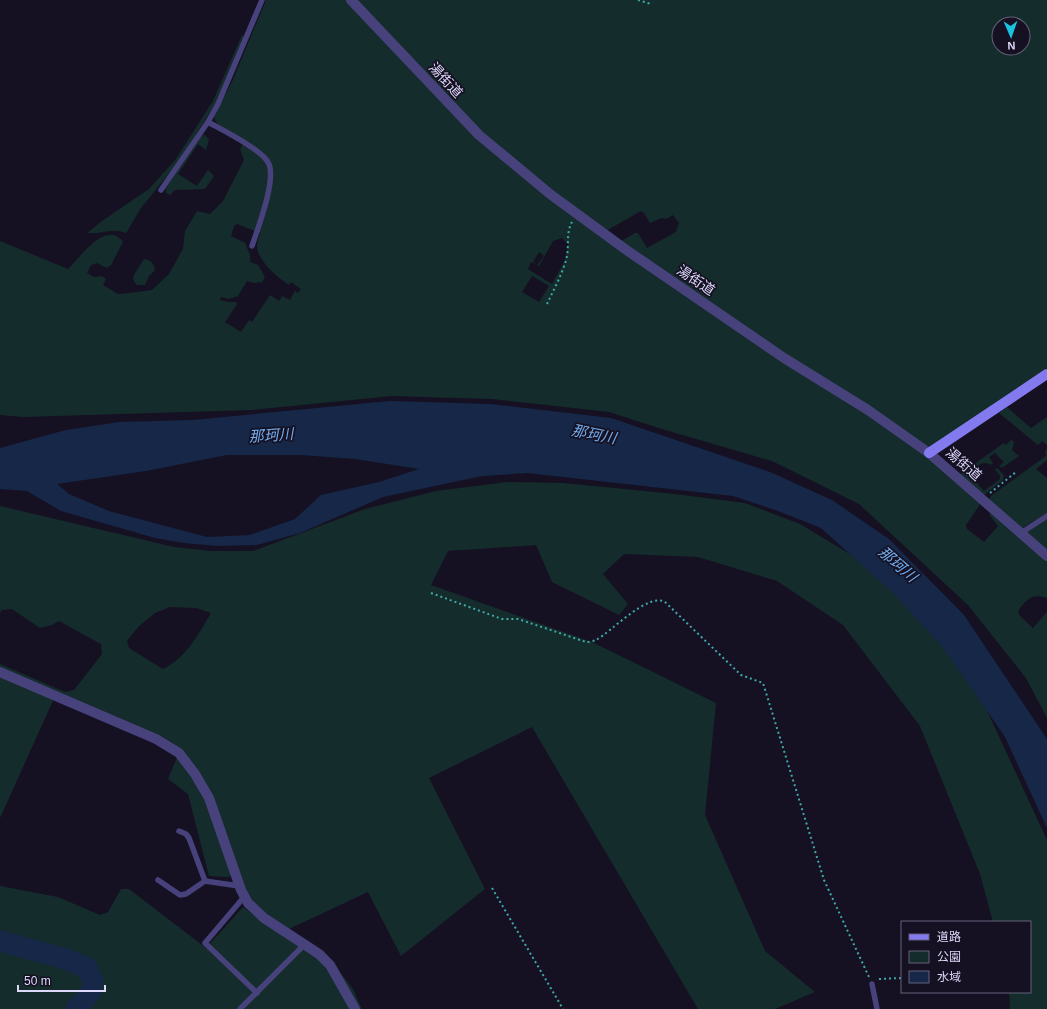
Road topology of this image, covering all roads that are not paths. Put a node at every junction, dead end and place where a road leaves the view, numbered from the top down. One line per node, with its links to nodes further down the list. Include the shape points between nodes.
1 (262, 0): 3 (lane)
2 (351, 0): 7 (street, 湯街道, via 479,135 550,194 784,358 868,410)
3 (208, 122): 4 (lane); 5 (lane, via 255,150 269,164 269,187)
4 (161, 190)
5 (252, 246)
6 (1047, 374): 7 (street)
7 (929, 453): 9 (street, 湯街道)
8 (1047, 516): 9 (lane)
9 (1021, 533): 10 (street, 湯街道)
10 (1047, 556)
11 (0, 672): 15 (street, via 156,739 179,753 209,798)
12 (179, 831): 14 (lane, via 189,838)
13 (158, 880): 14 (lane, via 180,895 186,894)
14 (205, 881): 15 (lane)
15 (239, 886): 16 (street)
16 (244, 897): 17 (street, via 264,918); 19 (lane, via 205,942)
17 (305, 944): 19 (lane); 21 (street, via 330,965)
18 (871, 982): 22 (lane)
19 (256, 993): 20 (lane)
20 (240, 1009)
21 (355, 1009)
22 (877, 1009)

